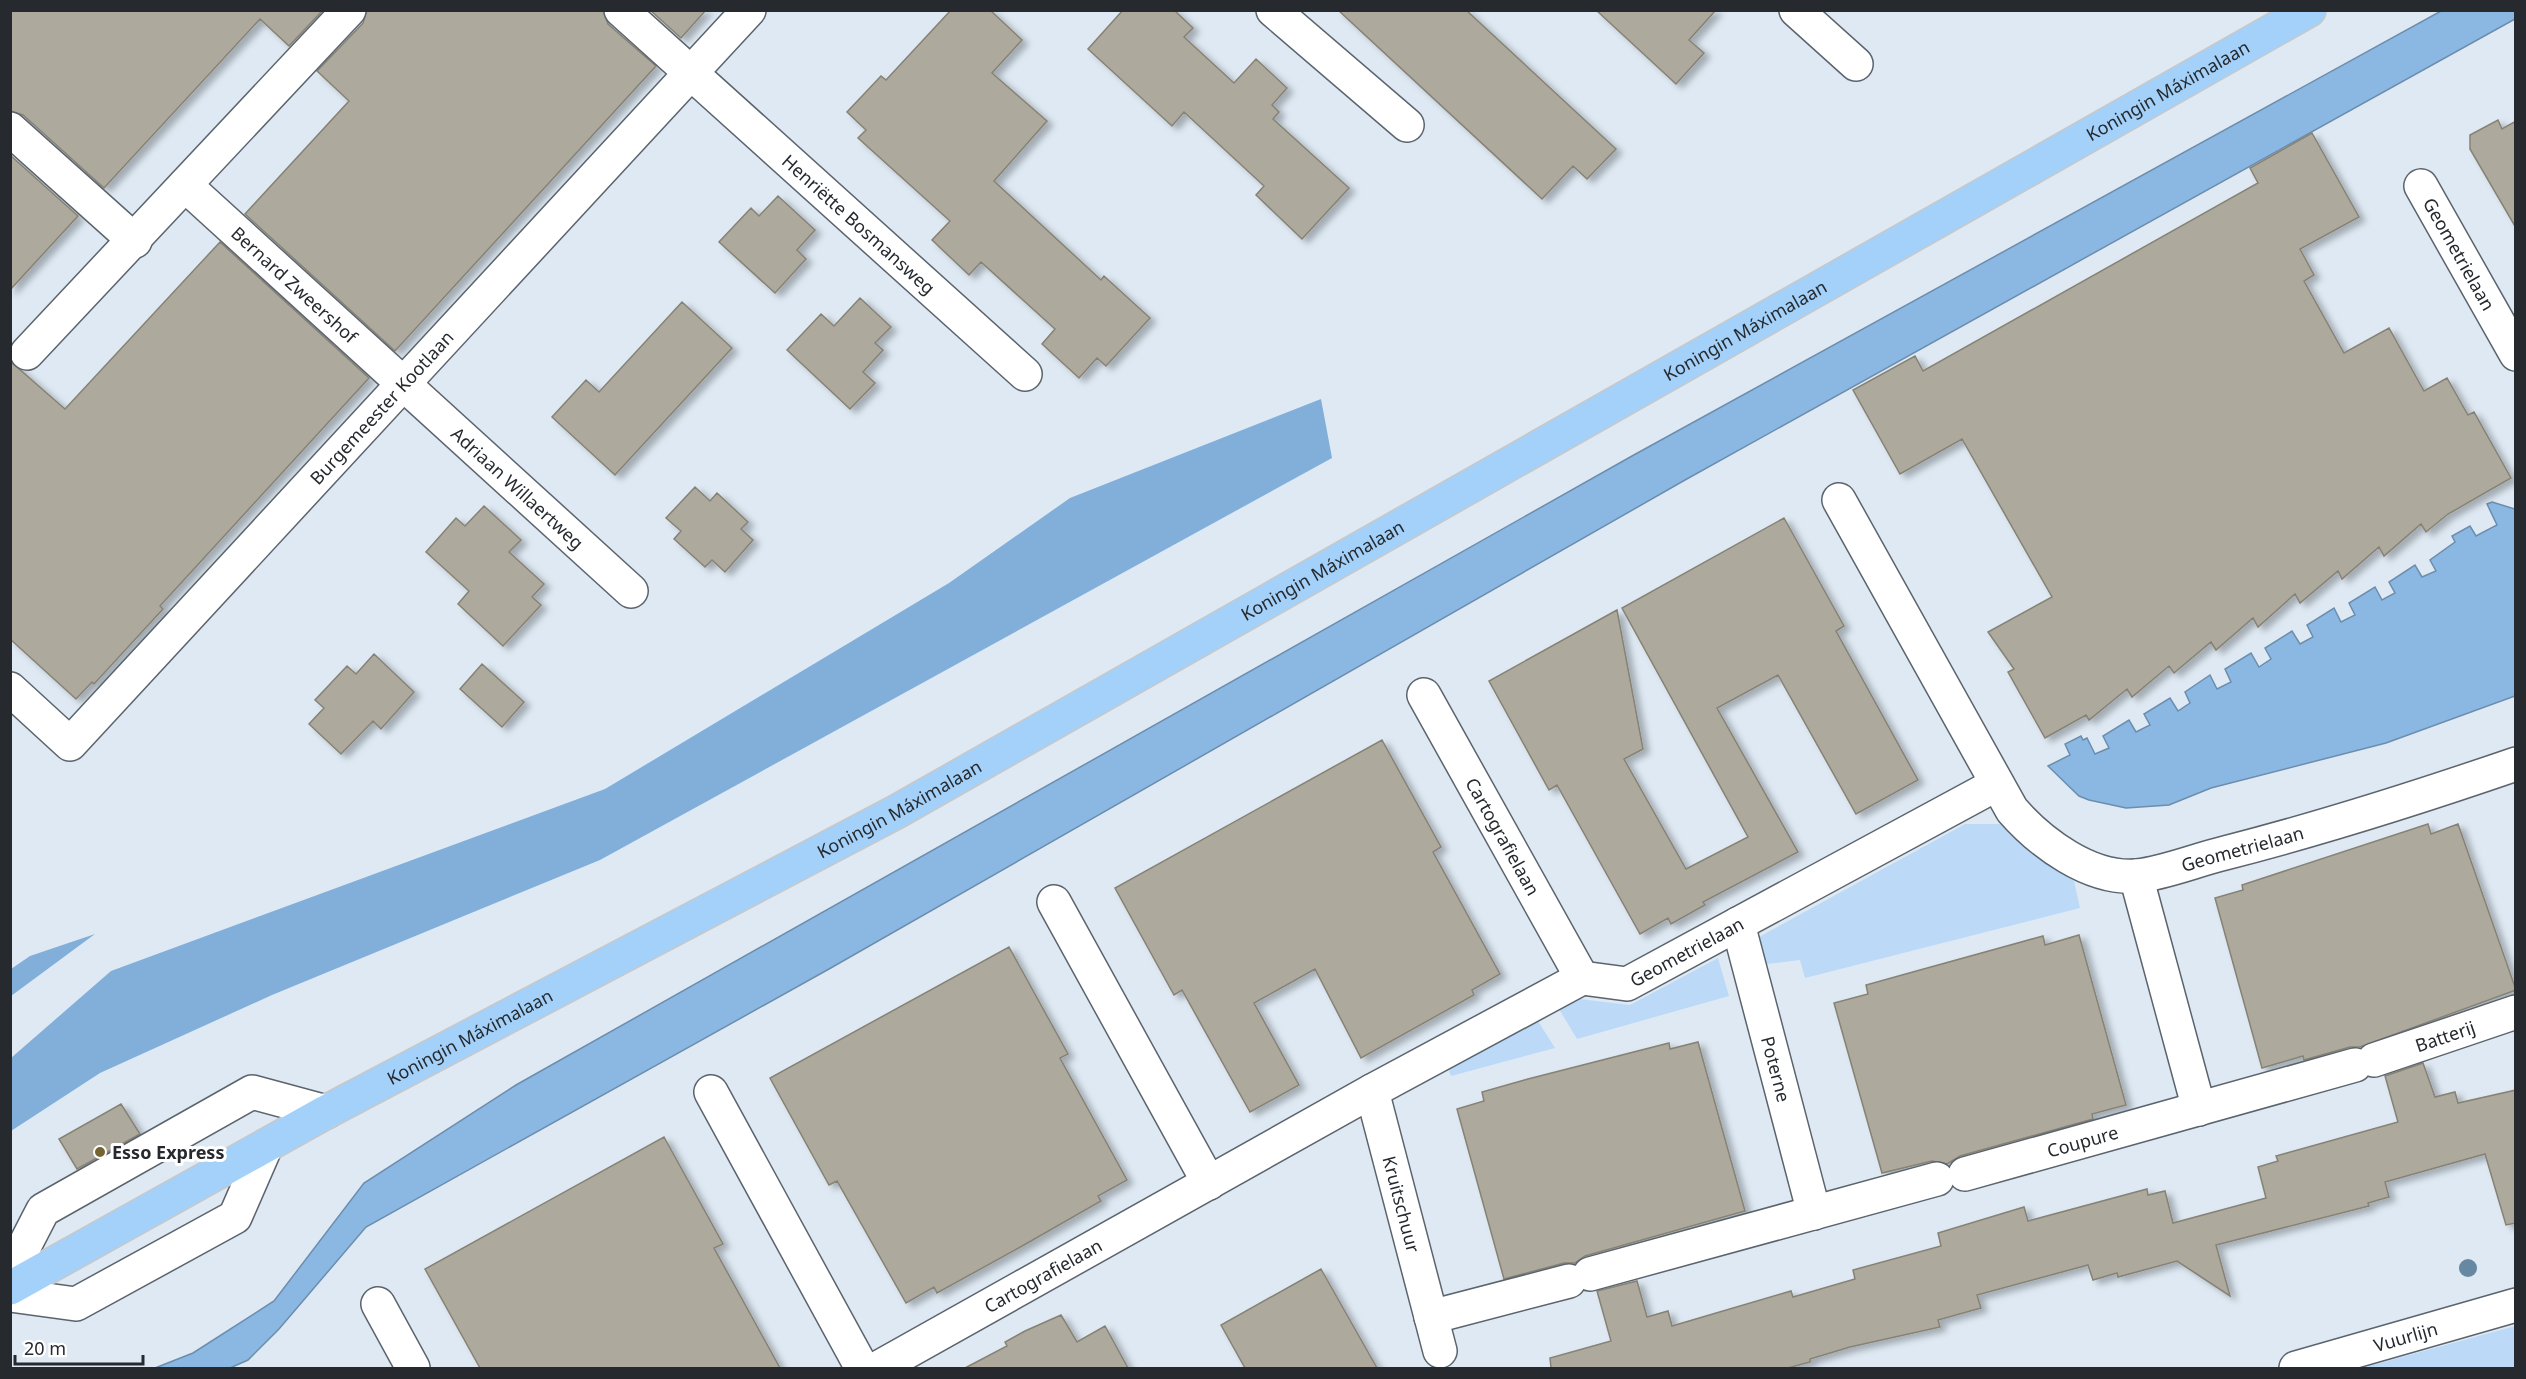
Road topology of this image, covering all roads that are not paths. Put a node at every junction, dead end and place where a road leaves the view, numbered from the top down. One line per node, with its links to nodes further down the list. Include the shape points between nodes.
1 (349, 10): 11 (street)
2 (621, 10): 8 (street, Henriëtte Bosmansweg)
3 (749, 10): 8 (street, Burgemeester Kootlaan)
4 (1273, 10): 9 (street)
5 (1796, 10): 7 (street)
6 (2309, 10): 33 (main road, Koningin Máximalaan, via 896,812)
7 (1856, 64)
8 (690, 75): 16 (street, Henriëtte Bosmansweg); 17 (street, Burgemeester Kootlaan)
9 (1407, 125)
10 (10, 129): 13 (street)
11 (185, 185): 13 (street); 17 (street, Bernard Zweershof)
12 (2421, 186): 15 (street, Geometrielaan)
13 (135, 241): 14 (street)
14 (27, 353)
15 (2516, 354)
16 (1025, 374)
17 (404, 383): 19 (street, Adriaan Willaertweg); 20 (street, Burgemeester Kootlaan, via 70,744)
18 (1839, 500): 23 (street, Geometrielaan)
19 (631, 591)
20 (10, 688)
21 (1424, 695): 27 (street, Cartografielaan)
22 (2515, 765): 24 (street, Geometrielaan, via 2255,845)
23 (1997, 784): 24 (street, Geometrielaan, via 2029,829 2064,854 2098,871); 26 (street, Geometrielaan)
24 (2136, 876): 32 (street)
25 (1054, 902): 35 (street)
26 (1738, 924): 27 (street, Geometrielaan, via 1627,984); 36 (street, Poterne)
27 (1582, 978): 30 (street)
28 (2516, 1012): 29 (street, Batterij)
29 (2364, 1062): 32 (street, Coupure)
30 (1372, 1091): 35 (street, Cartografielaan); 42 (street, Kruitschuur)
31 (711, 1092): 45 (street)
32 (2199, 1109): 36 (street, Coupure)
33 (326, 1112): 34 (main road, Koningin Máximalaan); 37 (street, via 252,1092 43,1210)
34 (266, 1146): 38 (main road, Koningin Máximalaan); 39 (street, via 235,1217 76,1304)
35 (1209, 1183): 46 (street, Cartografielaan)
36 (1814, 1213): 42 (street)
37 (10, 1274)
38 (10, 1288)
39 (10, 1295)
40 (378, 1304): 44 (street)
41 (2516, 1305): 47 (street, Vuurlijn)
42 (1431, 1317): 43 (street, Kruitschuur)
43 (1440, 1351)
44 (412, 1368)
45 (862, 1368)
46 (878, 1368)
47 (2296, 1368)

